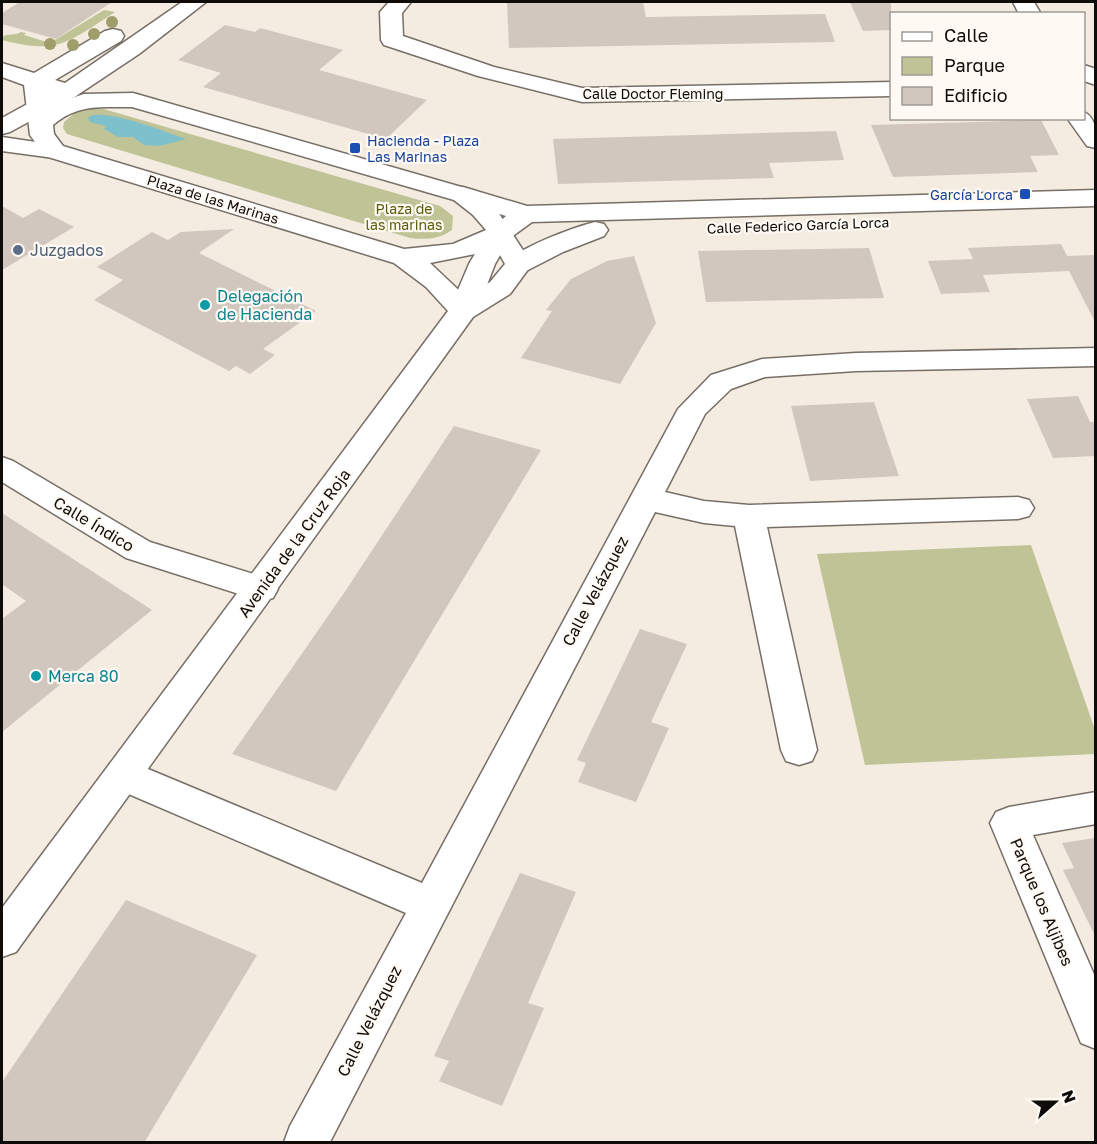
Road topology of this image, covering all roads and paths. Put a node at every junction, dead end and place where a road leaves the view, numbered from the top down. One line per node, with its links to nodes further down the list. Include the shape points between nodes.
1 (166, 2): 7 (street)
2 (195, 2): 4 (street)
3 (400, 2): 8 (street, Calle Doctor Fleming, via 391,12 392,40 444,60 582,95)
4 (130, 49): 9 (street); 12 (street, via 120,67)
5 (2, 70): 7 (street)
6 (1085, 80): 13 (street)
7 (35, 82): 9 (street); 10 (street); 14 (street)
8 (890, 89)
9 (68, 91): 11 (street); 14 (street)
10 (10, 96)
11 (94, 99): 12 (street); 14 (street)
12 (133, 100): 19 (street)
13 (1090, 101): 16 (street)
14 (40, 115): 15 (street); 18 (street, via 42,135)
15 (2, 127)
16 (1095, 141)
17 (2, 144): 18 (street, Plaza de las Marinas)
18 (54, 151): 25 (street, Plaza de las Marinas)
19 (463, 195): 21 (street); 24 (street, via 480,205)
20 (1095, 198): 21 (street, Calle Federico García Lorca)
21 (526, 214): 24 (street, Plaza de las Marinas)
22 (1095, 216): 23 (street, Calle Federico García Lorca)
23 (595, 230): 24 (street, Calle Federico García Lorca); 26 (street)
24 (500, 233): 25 (street, Plaza de las Marinas, via 484,244 460,252); 26 (street); 27 (street, Plaza de las Marinas)
25 (403, 257): 27 (street, Plaza de las Marinas, via 443,287)
26 (519, 264): 27 (street, via 500,288)
27 (463, 311): 33 (street, Avenida de la Cruz Roja)
28 (1095, 357): 30 (street, Calle Velázquez, via 762,368 721,382 693,409)
29 (2, 468): 33 (street, Calle Índico, via 138,550)
30 (644, 499): 32 (street, via 704,512); 37 (street, Calle Velázquez)
31 (1018, 508): 32 (street)
32 (749, 516): 34 (street)
33 (261, 589): 35 (street, Avenida de la Cruz Roja)
34 (799, 750)
35 (123, 775): 37 (street); 38 (street, Avenida de la Cruz Roja)
36 (1095, 808): 39 (street, Parque los Aljibes, via 1009,823)
37 (430, 905): 40 (street, Calle Velázquez)
38 (2, 939)
39 (1095, 1029)
40 (306, 1143)

